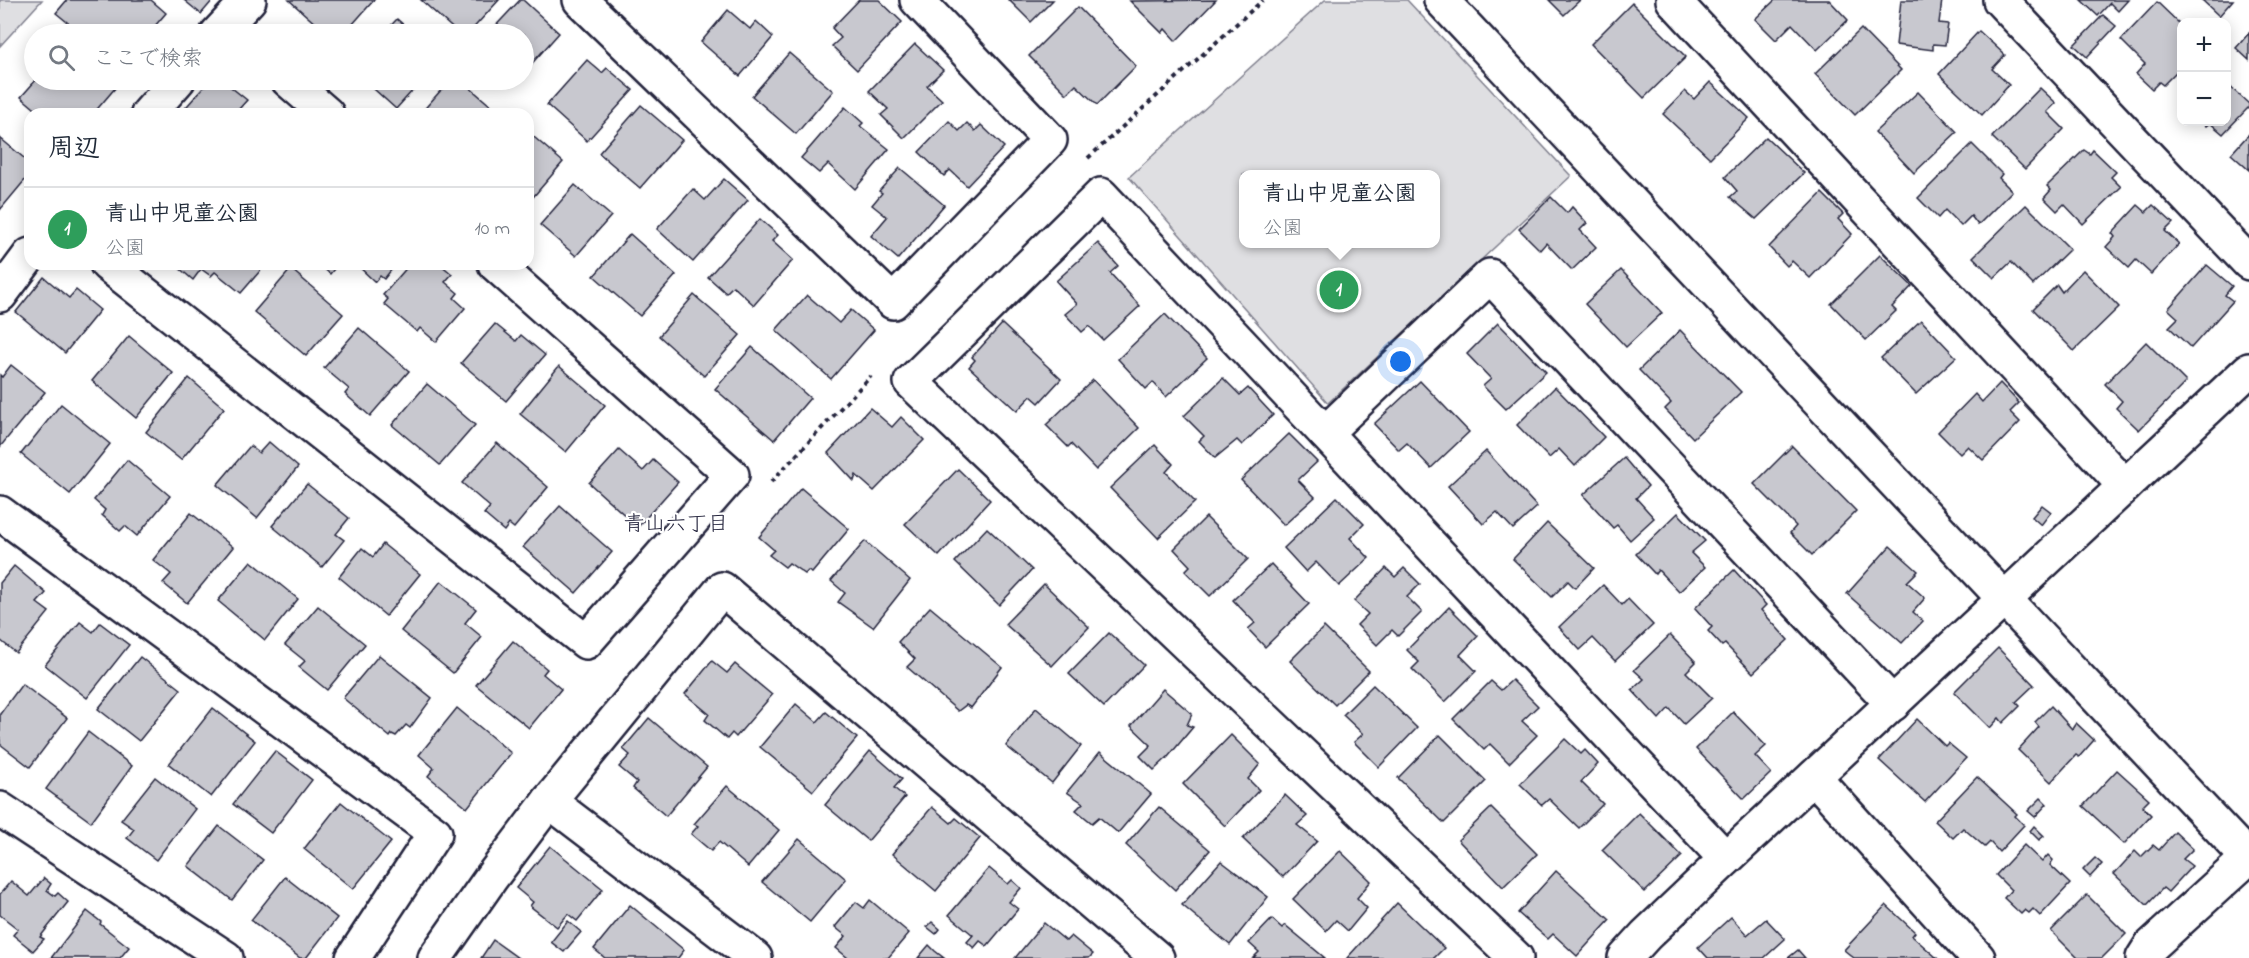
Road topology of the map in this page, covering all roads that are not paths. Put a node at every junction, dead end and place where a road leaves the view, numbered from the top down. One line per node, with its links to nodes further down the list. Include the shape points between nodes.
1 (249, 0): 7 (street)
2 (580, 0): 3 (street, via 892,302 1050,140)
3 (918, 0)
4 (1441, 0): 21 (street)
5 (1673, 0): 19 (street)
6 (2000, 0): 13 (street)
7 (232, 24)
8 (169, 90): 10 (street)
9 (299, 90): 11 (street)
10 (153, 108)
11 (320, 108)
12 (24, 263): 16 (street)
13 (2249, 263)
14 (115, 270): 15 (street, via 586,642 732,475)
15 (502, 270)
16 (0, 295)
17 (2249, 370): 19 (street)
18 (1325, 433): 22 (street, via 1490,276); 27 (street); 33 (street, via 1101,195 911,382)
19 (2125, 486): 21 (street)
20 (0, 513): 29 (street, via 435,833)
21 (2005, 599): 22 (street); 26 (street)
22 (1893, 704): 23 (street)
23 (1814, 777): 27 (street); 35 (street)
24 (549, 801): 30 (street); 31 (street); 32 (street, via 722,589)
25 (0, 809): 28 (street)
26 (2248, 857): 36 (street, via 2150,947)
27 (1726, 859): 34 (street)
28 (226, 958)
29 (353, 958)
30 (435, 958)
31 (755, 958)
32 (1157, 958)
33 (1516, 958)
34 (1625, 958)
35 (1978, 958)
36 (2143, 958)

